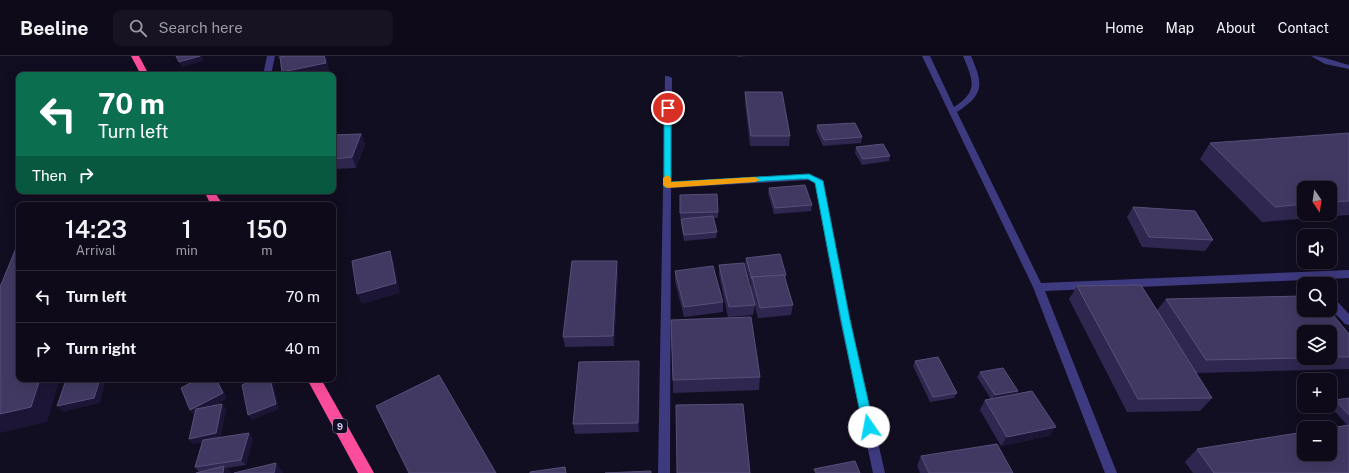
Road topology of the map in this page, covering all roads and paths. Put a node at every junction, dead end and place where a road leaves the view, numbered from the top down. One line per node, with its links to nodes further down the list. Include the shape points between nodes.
1 (135, 56): 7 (highway)
2 (270, 56): 8 (street)
3 (926, 56): 10 (street)
4 (967, 56): 10 (street, via 977,88 970,101)
5 (1315, 56): 6 (street)
6 (1349, 67)
7 (143, 72)
8 (267, 72)
9 (668, 78): 11 (street)
10 (953, 111): 14 (street)
11 (667, 185): 19 (street); 20 (street, via 809,177 819,181 845,320)
12 (1349, 274): 13 (street)
13 (1306, 276): 14 (street)
14 (1038, 287): 21 (street)
15 (1337, 308): 16 (street)
16 (1349, 321)
17 (316, 382): 18 (highway, 9)
18 (366, 473)
19 (664, 473)
20 (878, 473)
21 (1111, 473)

